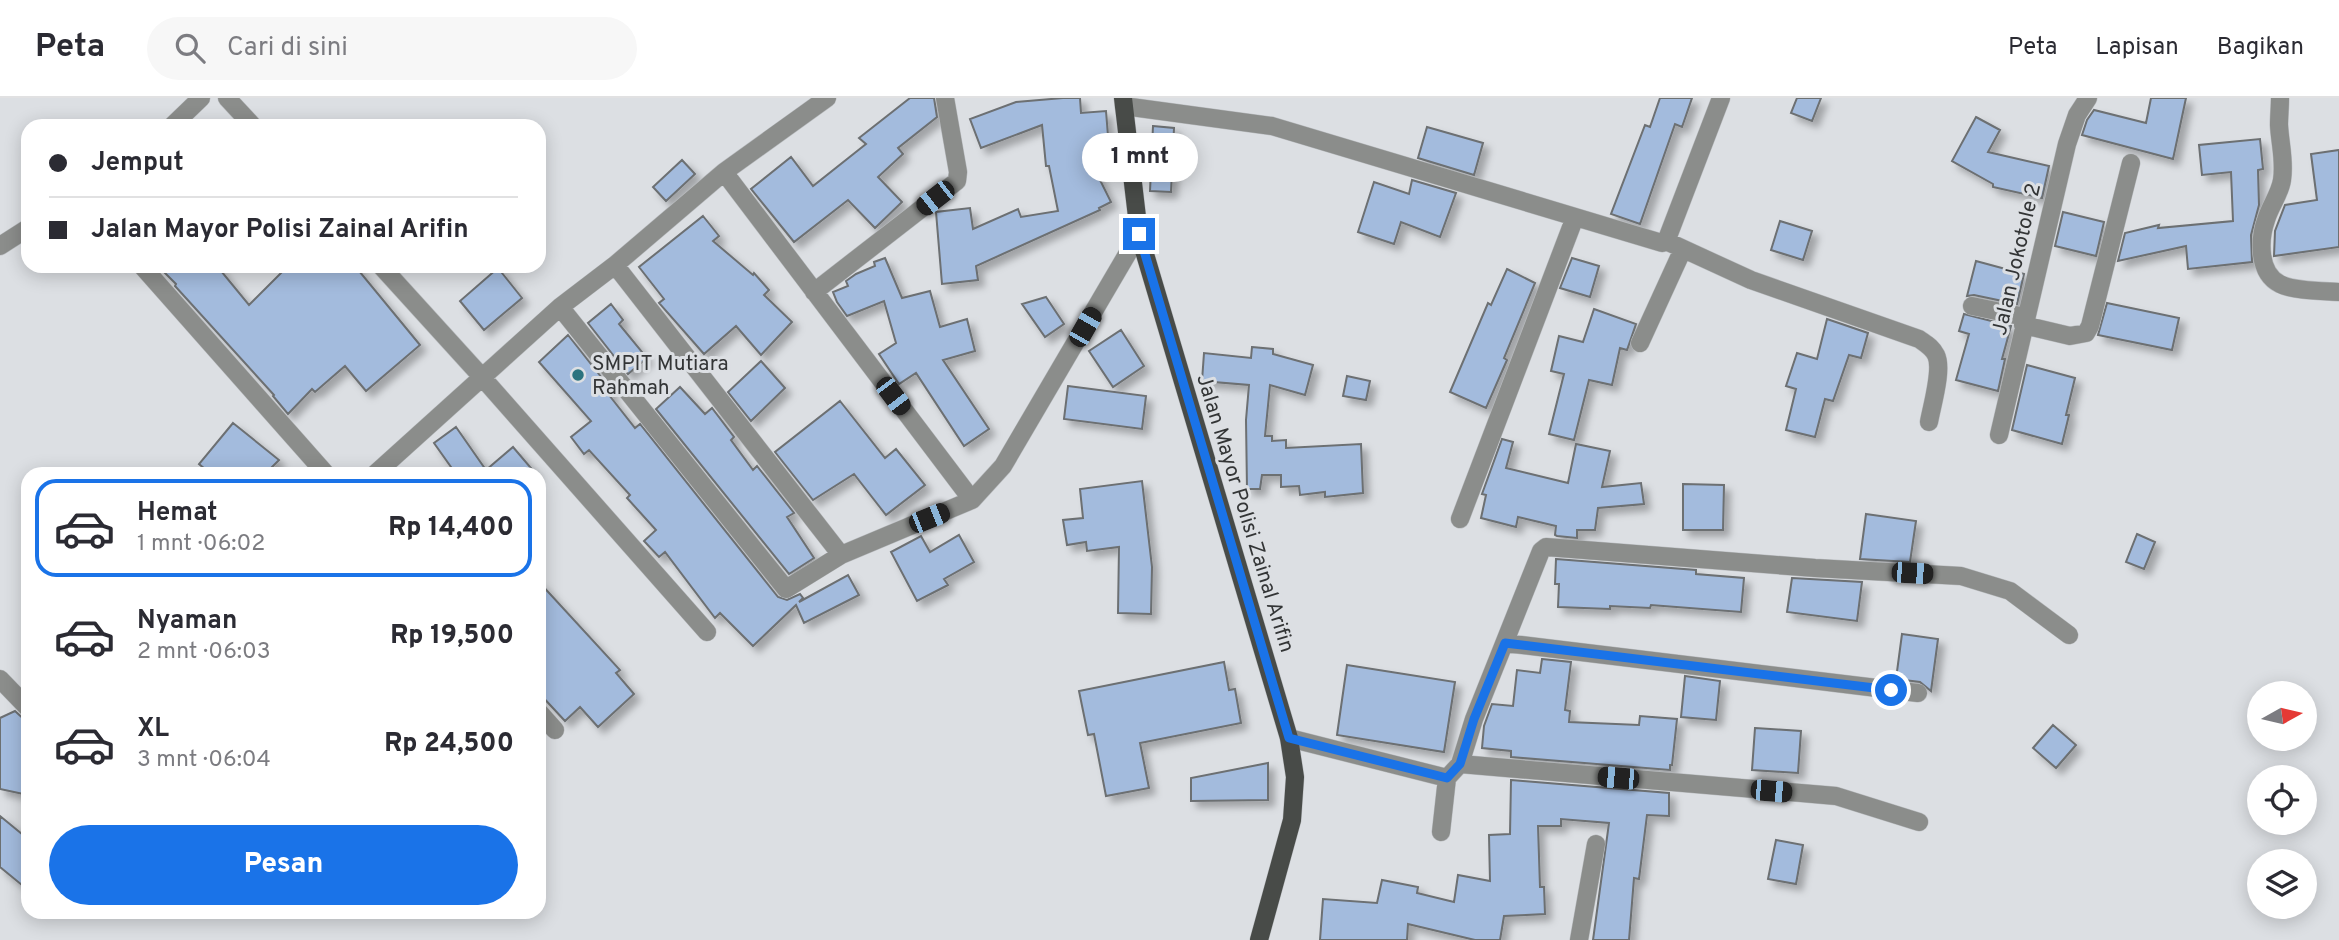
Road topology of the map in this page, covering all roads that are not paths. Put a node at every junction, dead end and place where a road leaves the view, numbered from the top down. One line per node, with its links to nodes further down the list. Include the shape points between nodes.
1 (201, 98): 9 (street)
2 (227, 98): 10 (street)
3 (827, 98): 12 (street)
4 (945, 98): 22 (street, via 957,181)
5 (1721, 98): 16 (street)
6 (2088, 98): 26 (street, Jalan Jokotole 2, via 2067,144)
7 (2280, 98): 23 (street, via 2282,178 2266,220 2263,261 2281,285)
8 (1123, 102): 13 (street, via 1272,126); 15 (main road, Jalan Mayor Polisi Zainal Arifin)
9 (179, 119)
10 (246, 119)
11 (2131, 163): 26 (street, via 2086,332 2070,336)
12 (724, 172): 19 (street); 22 (street)
13 (1576, 217): 16 (street); 34 (street)
14 (21, 232): 17 (street)
15 (1139, 234): 33 (street, via 1003,466); 44 (main road, Jalan Mayor Polisi Zainal Arifin)
16 (1666, 241): 18 (street)
17 (0, 246)
18 (1683, 249): 27 (street); 29 (street, via 1751,280 1931,347 1939,366)
19 (615, 265): 25 (street); 35 (street)
20 (148, 273): 31 (street)
21 (387, 273): 28 (street)
22 (814, 292): 33 (street)
23 (2339, 292)
24 (1972, 306): 26 (street)
25 (560, 307): 28 (street); 35 (street, via 785,588)
26 (2024, 321): 30 (street, Jalan Jokotole 2)
27 (1640, 343)
28 (481, 376): 32 (street); 36 (street)
29 (1929, 422)
30 (1999, 435)
31 (320, 467)
32 (383, 467)
33 (972, 500): 35 (street)
34 (1460, 519)
35 (841, 555)
36 (707, 632)
37 (2069, 635): 38 (street, via 2010,591 1961,576 1548,546 1541,551)
38 (1505, 643): 40 (street); 45 (street)
39 (0, 679): 41 (street)
40 (1918, 693)
41 (21, 701)
42 (546, 720): 43 (street)
43 (555, 730)
44 (1289, 738): 46 (street); 50 (main road, Jalan Mayor Polisi Zainal Arifin, via 1295,777 1292,820)
45 (1460, 764): 46 (street); 47 (street, via 1836,796)
46 (1447, 778): 48 (street)
47 (1919, 822)
48 (1441, 832)
49 (1596, 844): 51 (street)
50 (1259, 940)
51 (1579, 940)

